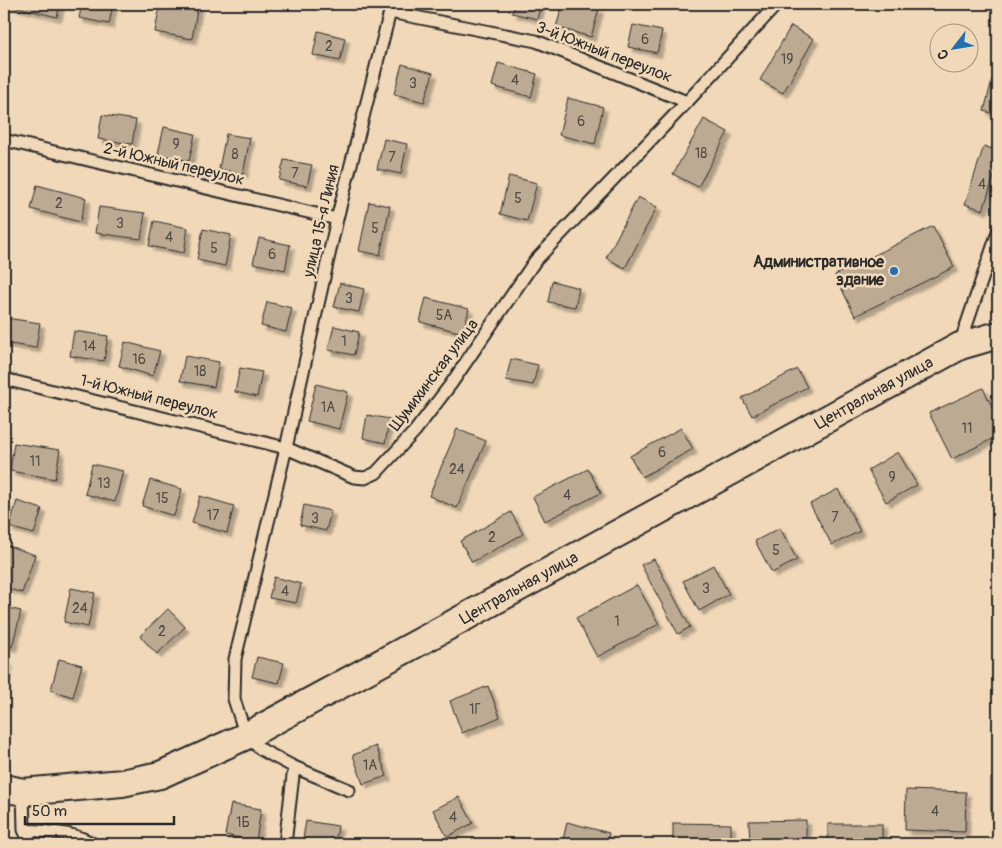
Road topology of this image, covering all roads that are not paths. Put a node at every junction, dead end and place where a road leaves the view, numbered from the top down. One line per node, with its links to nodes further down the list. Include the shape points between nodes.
1 (777, 4): 3 (lane, Шумихинская улица)
2 (391, 8): 3 (lane, 3-й Южный переулок, via 536,41); 5 (lane, улица 15-я Линия)
3 (687, 102): 10 (lane, Шумихинская улица, via 536,261 415,432 376,473 364,478 354,477)
4 (4, 140): 5 (lane, 2-й Южный переулок)
5 (336, 219): 10 (lane, улица 15-я Линия)
6 (998, 232): 8 (lane)
7 (998, 335): 8 (street, Центральная улица)
8 (960, 346): 11 (street, Центральная улица)
9 (4, 379): 10 (lane, 1-й Южный переулок)
10 (286, 448): 11 (lane, via 235,659 234,699)
11 (246, 736): 12 (lane, via 262,750); 13 (street, Центральная улица, via 160,775 122,783)
12 (294, 767): 14 (lane); 18 (lane)
13 (13, 790): 15 (lane)
14 (350, 790)
15 (24, 830): 16 (lane); 17 (lane, via 70,833)
16 (31, 844)
17 (93, 844)
18 (285, 844)

